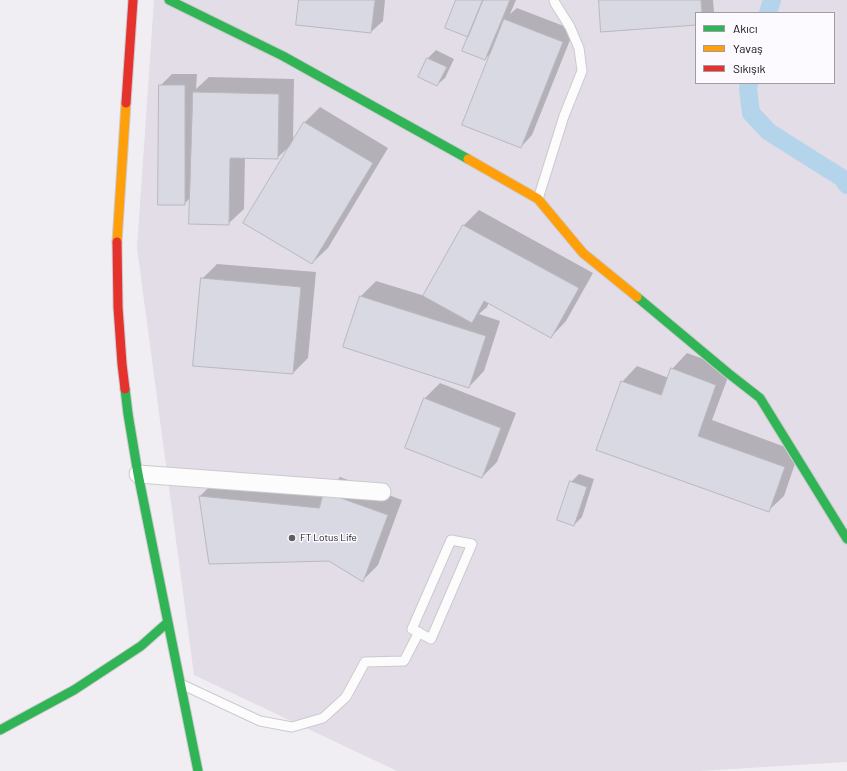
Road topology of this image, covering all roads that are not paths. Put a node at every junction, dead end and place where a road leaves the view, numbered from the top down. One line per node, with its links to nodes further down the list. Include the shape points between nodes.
1 (133, 0): 5 (street, via 117,248 122,364)
2 (169, 0): 4 (street, via 283,56)
3 (554, 0): 4 (lane, via 570,26 579,48 582,71 564,116)
4 (538, 199): 7 (street, via 583,253 760,398)
5 (138, 474): 6 (street); 8 (street)
6 (382, 492)
7 (847, 539)
8 (168, 622): 10 (street); 11 (street, via 141,646 80,686)
9 (419, 632): 9 (lane, via 431,639 472,544 451,540 412,629); 10 (lane, via 404,661 365,662 346,697 324,718 292,727 260,720)
10 (182, 684): 12 (street)
11 (0, 730)
12 (198, 771)

